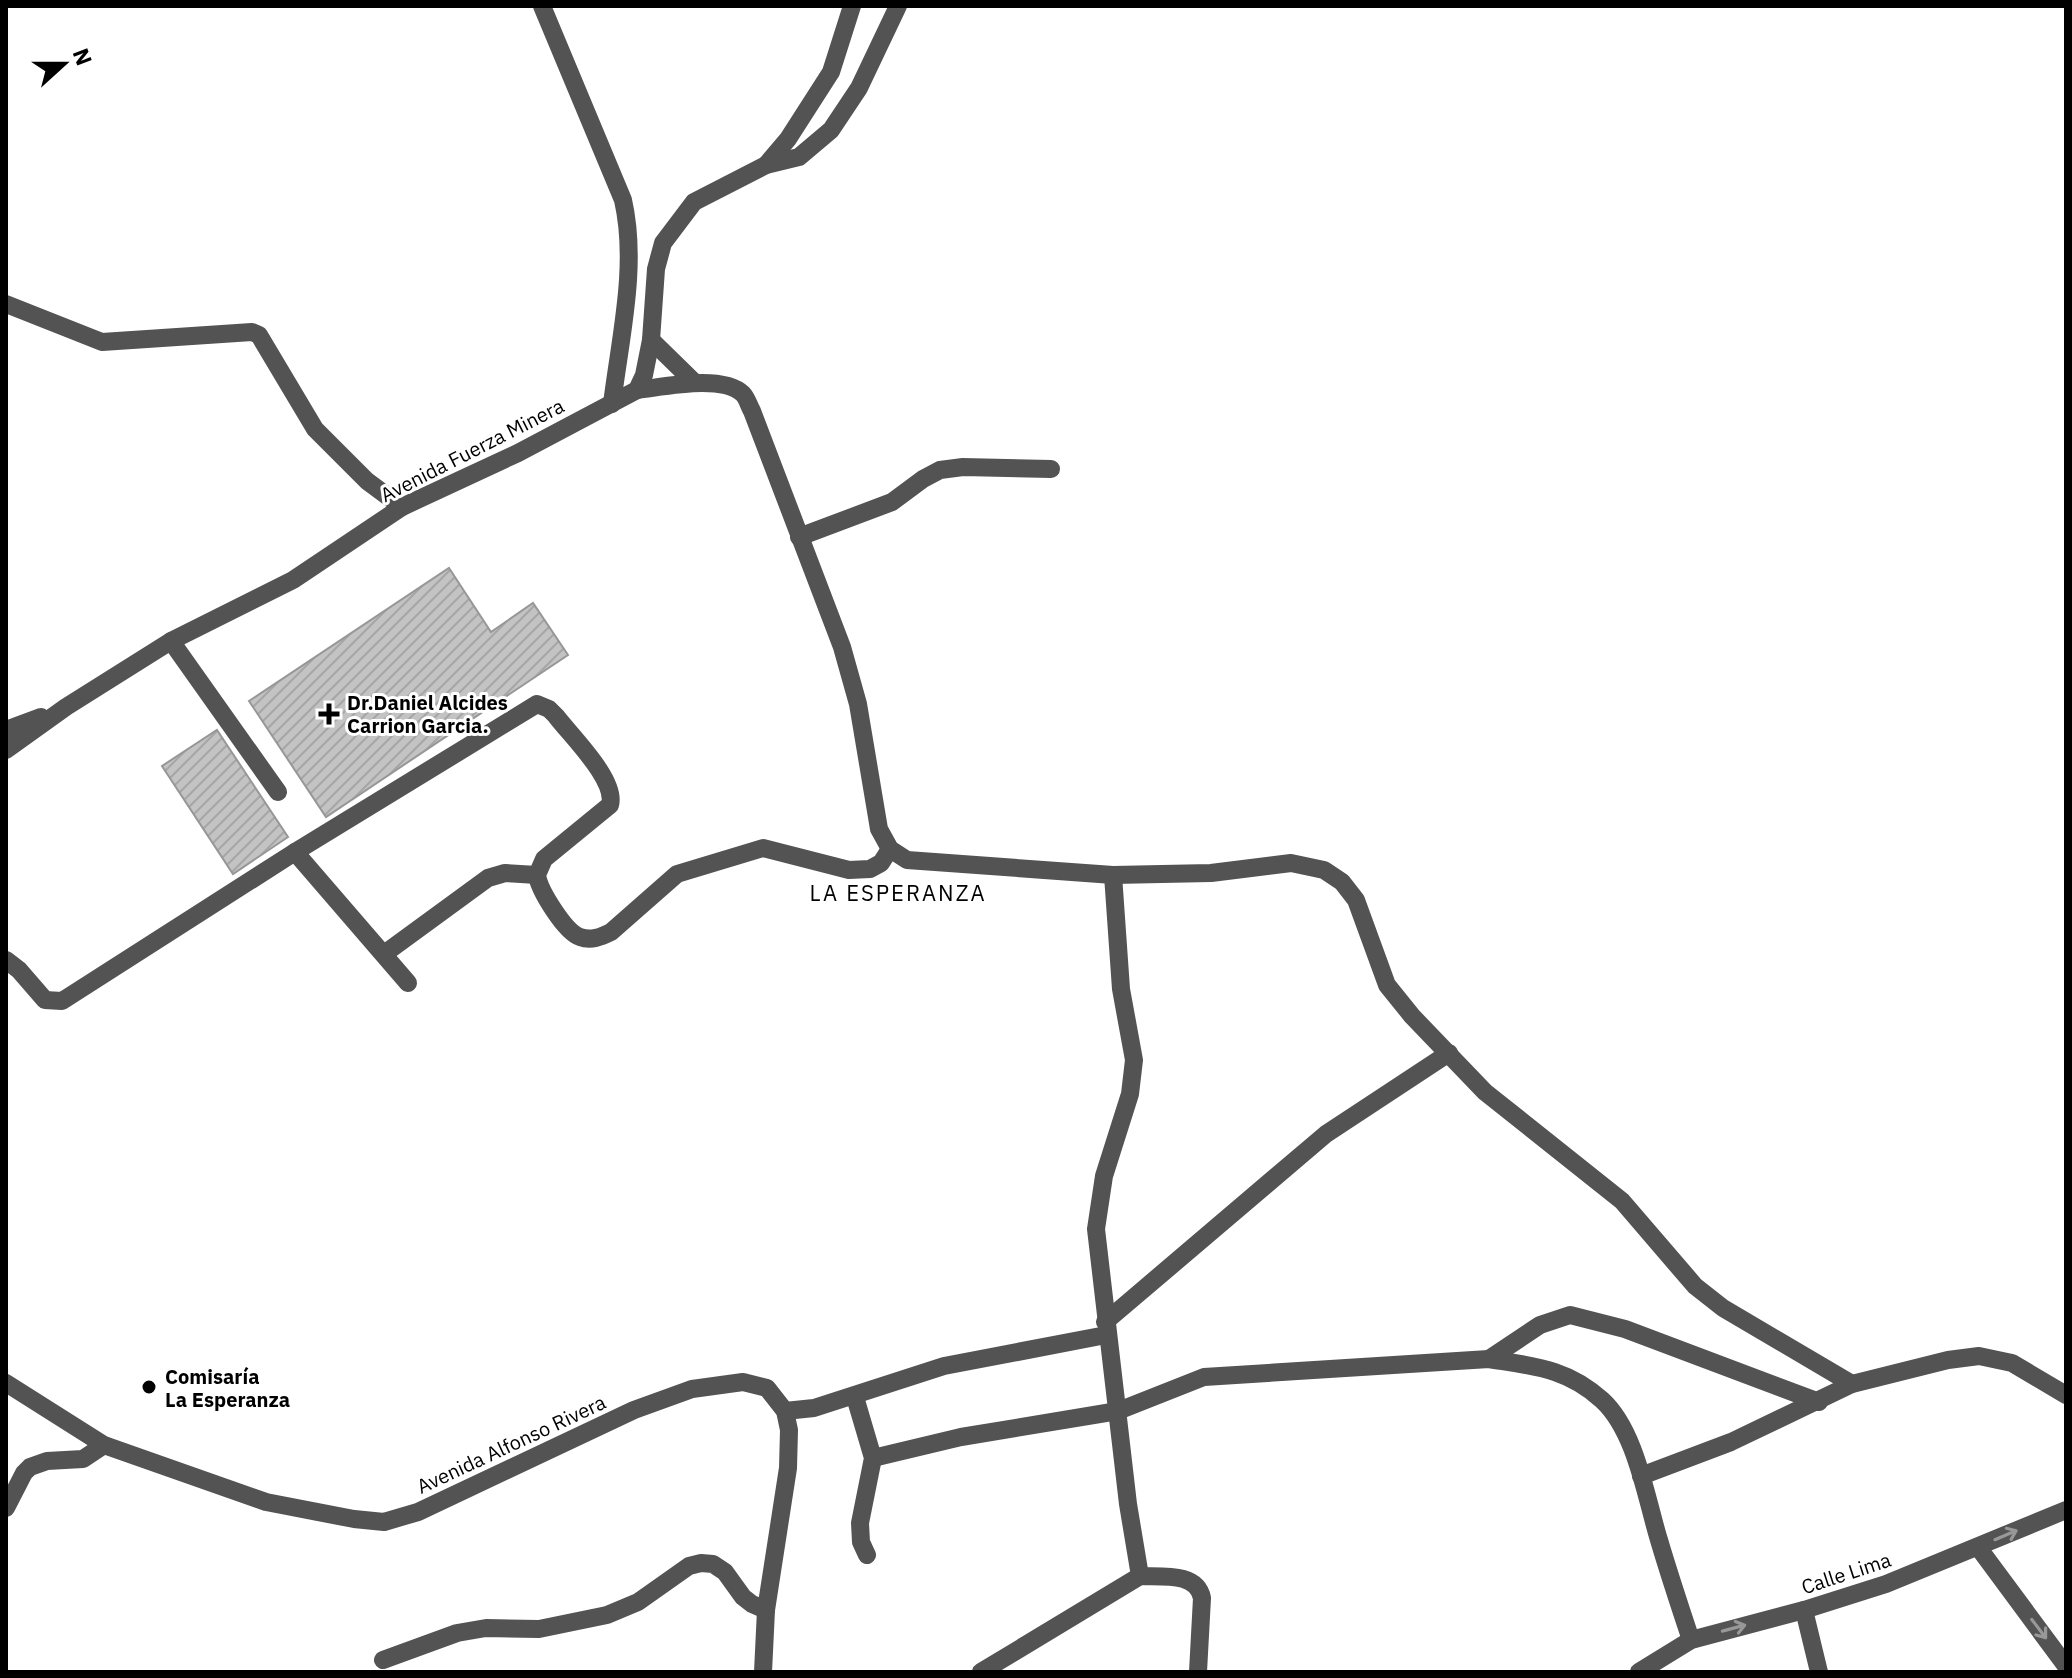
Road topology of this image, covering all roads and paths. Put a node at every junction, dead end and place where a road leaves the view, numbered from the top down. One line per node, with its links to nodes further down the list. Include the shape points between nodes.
1 (542, 6): 9 (street, via 629,226)
2 (852, 6): 4 (street, via 831,72)
3 (898, 6): 4 (street, via 859,88 831,130 799,157)
4 (766, 165): 6 (street, via 694,202 663,243)
5 (6, 304): 11 (street, via 102,342 259,335 315,429 367,481)
6 (651, 340): 7 (street); 8 (street)
7 (695, 383): 8 (street); 12 (street, via 729,386 743,395)
8 (637, 390): 9 (street, Avenida Fuerza Minera)
9 (612, 404): 11 (street, Avenida Fuerza Minera)
10 (1051, 469): 12 (street, via 940,470 892,502)
11 (402, 507): 13 (street, Avenida Fuerza Minera, via 293,580)
12 (799, 537): 18 (street, via 846,661 879,829)
13 (171, 641): 14 (street, Avenida Fuerza Minera); 17 (street)
14 (66, 707): 15 (street); 16 (street, Avenida Fuerza Minera)
15 (6, 730)
16 (6, 750)
17 (278, 792)
18 (890, 849): 20 (street, via 881,863 860,870 763,848 748,852 677,874 611,932 589,939 571,932); 21 (street, via 907,860)
19 (295, 852): 20 (street, via 537,704 556,716 608,782 612,797 610,805 544,859); 22 (street); 23 (street, via 62,1001 45,1000)
20 (537, 875): 22 (street, via 488,878)
21 (1113, 875): 25 (street, via 1211,873 1291,863 1324,870 1356,900 1387,985); 26 (street, via 1121,989 1134,1060 1096,1229)
22 (384, 954): 24 (street)
23 (6, 960)
24 (408, 983)
25 (1449, 1053): 26 (street, via 1326,1134); 29 (street, via 1485,1092 1622,1201 1695,1286)
26 (1106, 1328): 31 (street, via 944,1366); 34 (street)
27 (1489, 1359): 32 (street, via 1540,1325 1570,1315 1625,1329); 34 (street, via 1204,1377); 37 (street, via 1558,1372 1602,1400 1619,1419)
28 (6, 1383): 35 (street, Avenida Alfonso Rivera)
29 (1852, 1384): 30 (street, via 1979,1356 2012,1363); 32 (street)
30 (2066, 1395)
31 (855, 1397): 33 (street); 36 (street)
32 (1819, 1402): 37 (street)
33 (785, 1411): 35 (street, Avenida Alfonso Rivera, via 767,1388 743,1382 692,1389 634,1410 418,1512 384,1522 266,1502); 43 (street, via 788,1468)
34 (1118, 1411): 36 (street, via 961,1437); 42 (street)
35 (104, 1445): 38 (street, via 83,1459 30,1467)
36 (873, 1458): 41 (street, via 860,1523)
37 (1641, 1476): 45 (street)
38 (6, 1508)
39 (2064, 1515): 40 (street, Calle Lima, one-way to 39)
40 (1978, 1547): 44 (street, Calle Lima); 47 (street, one-way to 47)
41 (867, 1555)
42 (1140, 1576): 49 (street); 50 (street, via 1190,1580 1200,1588)
43 (766, 1610): 46 (street, via 743,1597 725,1572 701,1563 607,1615 539,1629 457,1633); 48 (street)
44 (1804, 1610): 45 (street, Calle Lima, one-way to 44); 52 (street)
45 (1691, 1640): 51 (street, Calle Lima)
46 (383, 1660)
47 (2066, 1666)
48 (763, 1672)
49 (981, 1672)
50 (1198, 1672)
51 (1639, 1672)
52 (1819, 1672)

